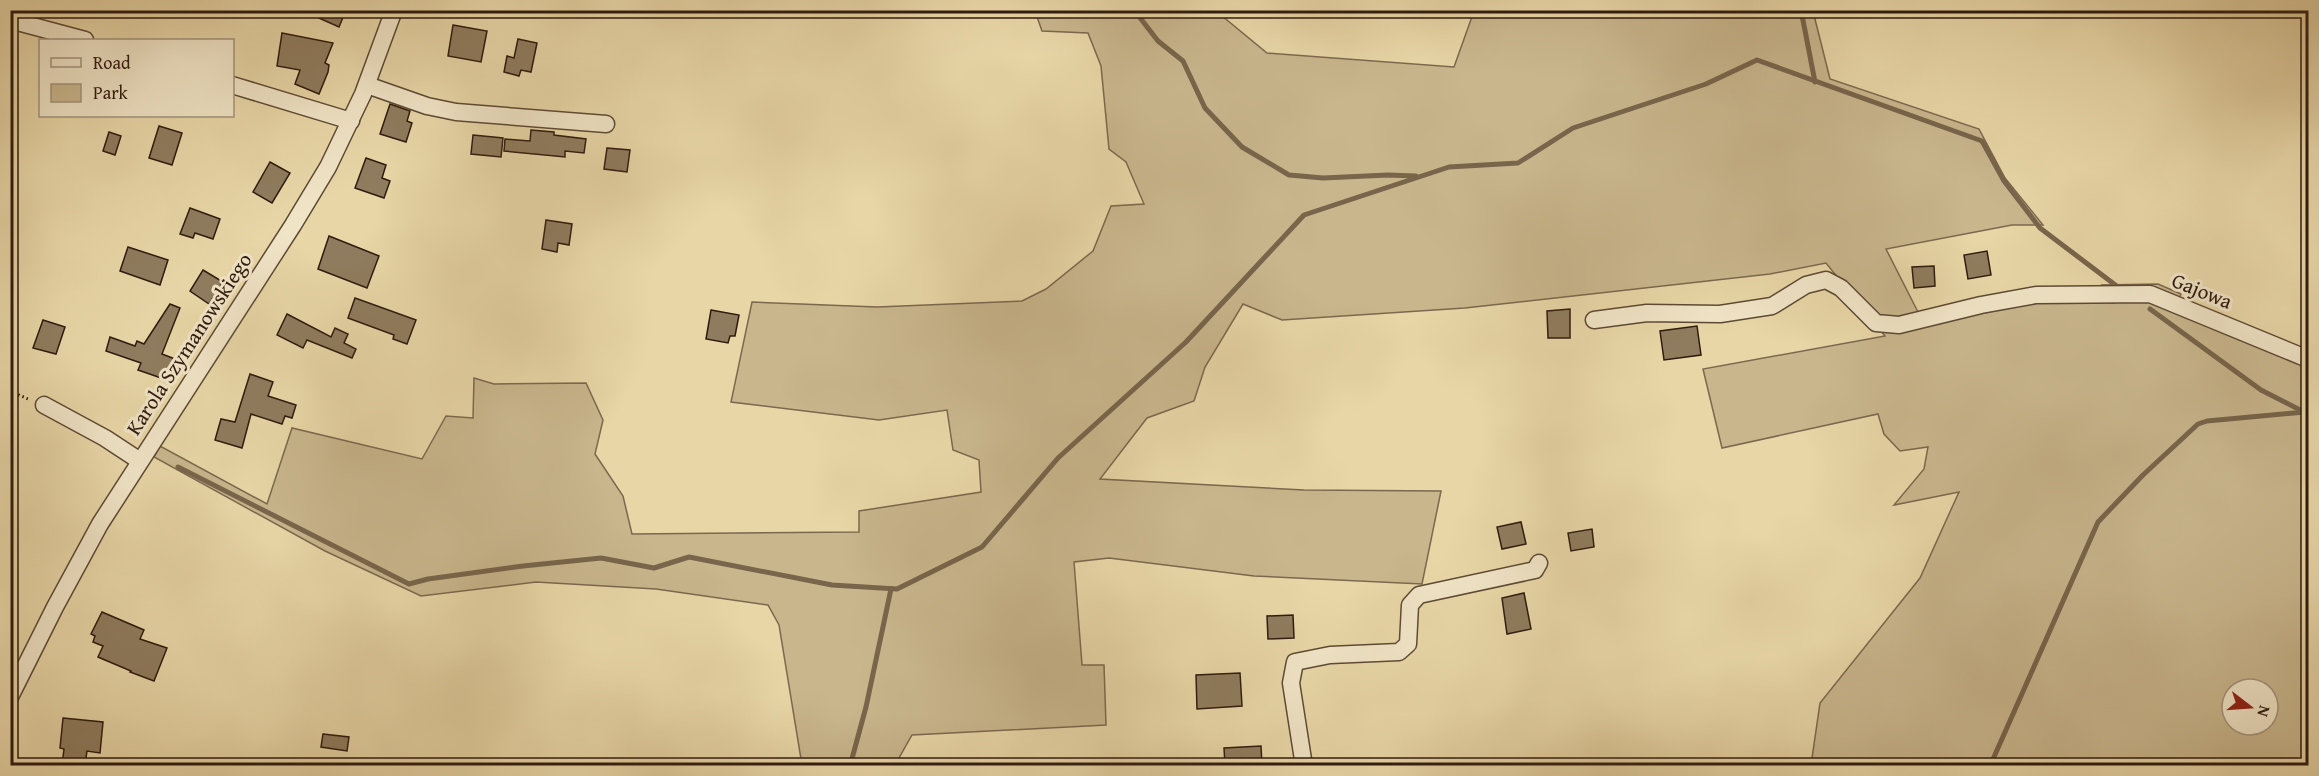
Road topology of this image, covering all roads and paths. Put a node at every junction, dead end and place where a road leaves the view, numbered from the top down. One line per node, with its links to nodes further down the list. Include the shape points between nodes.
1 (394, 10): 4 (street, Karola Szymanowskiego)
2 (10, 20): 3 (street)
3 (81, 39)
4 (367, 85): 6 (street, Karola Szymanowskiego); 7 (street, via 456,112)
5 (234, 86): 6 (street)
6 (351, 121): 12 (street, Karola Szymanowskiego, via 293,225)
7 (606, 124)
8 (1594, 320): 9 (street, Gajowa, via 1647,313 1720,314 1772,306 1806,285 1826,280 1841,288 1876,323 1899,325 2036,295 2150,294)
9 (2308, 359)
10 (10, 391): 11 (path)
11 (44, 405): 12 (street)
12 (140, 461): 14 (street, Karola Szymanowskiego, via 75,567)
13 (1539, 563): 15 (street, via 1534,570 1419,595 1410,605 1408,644 1399,652 1330,655 1295,662 1291,683)
14 (10, 697)
15 (1304, 765)

